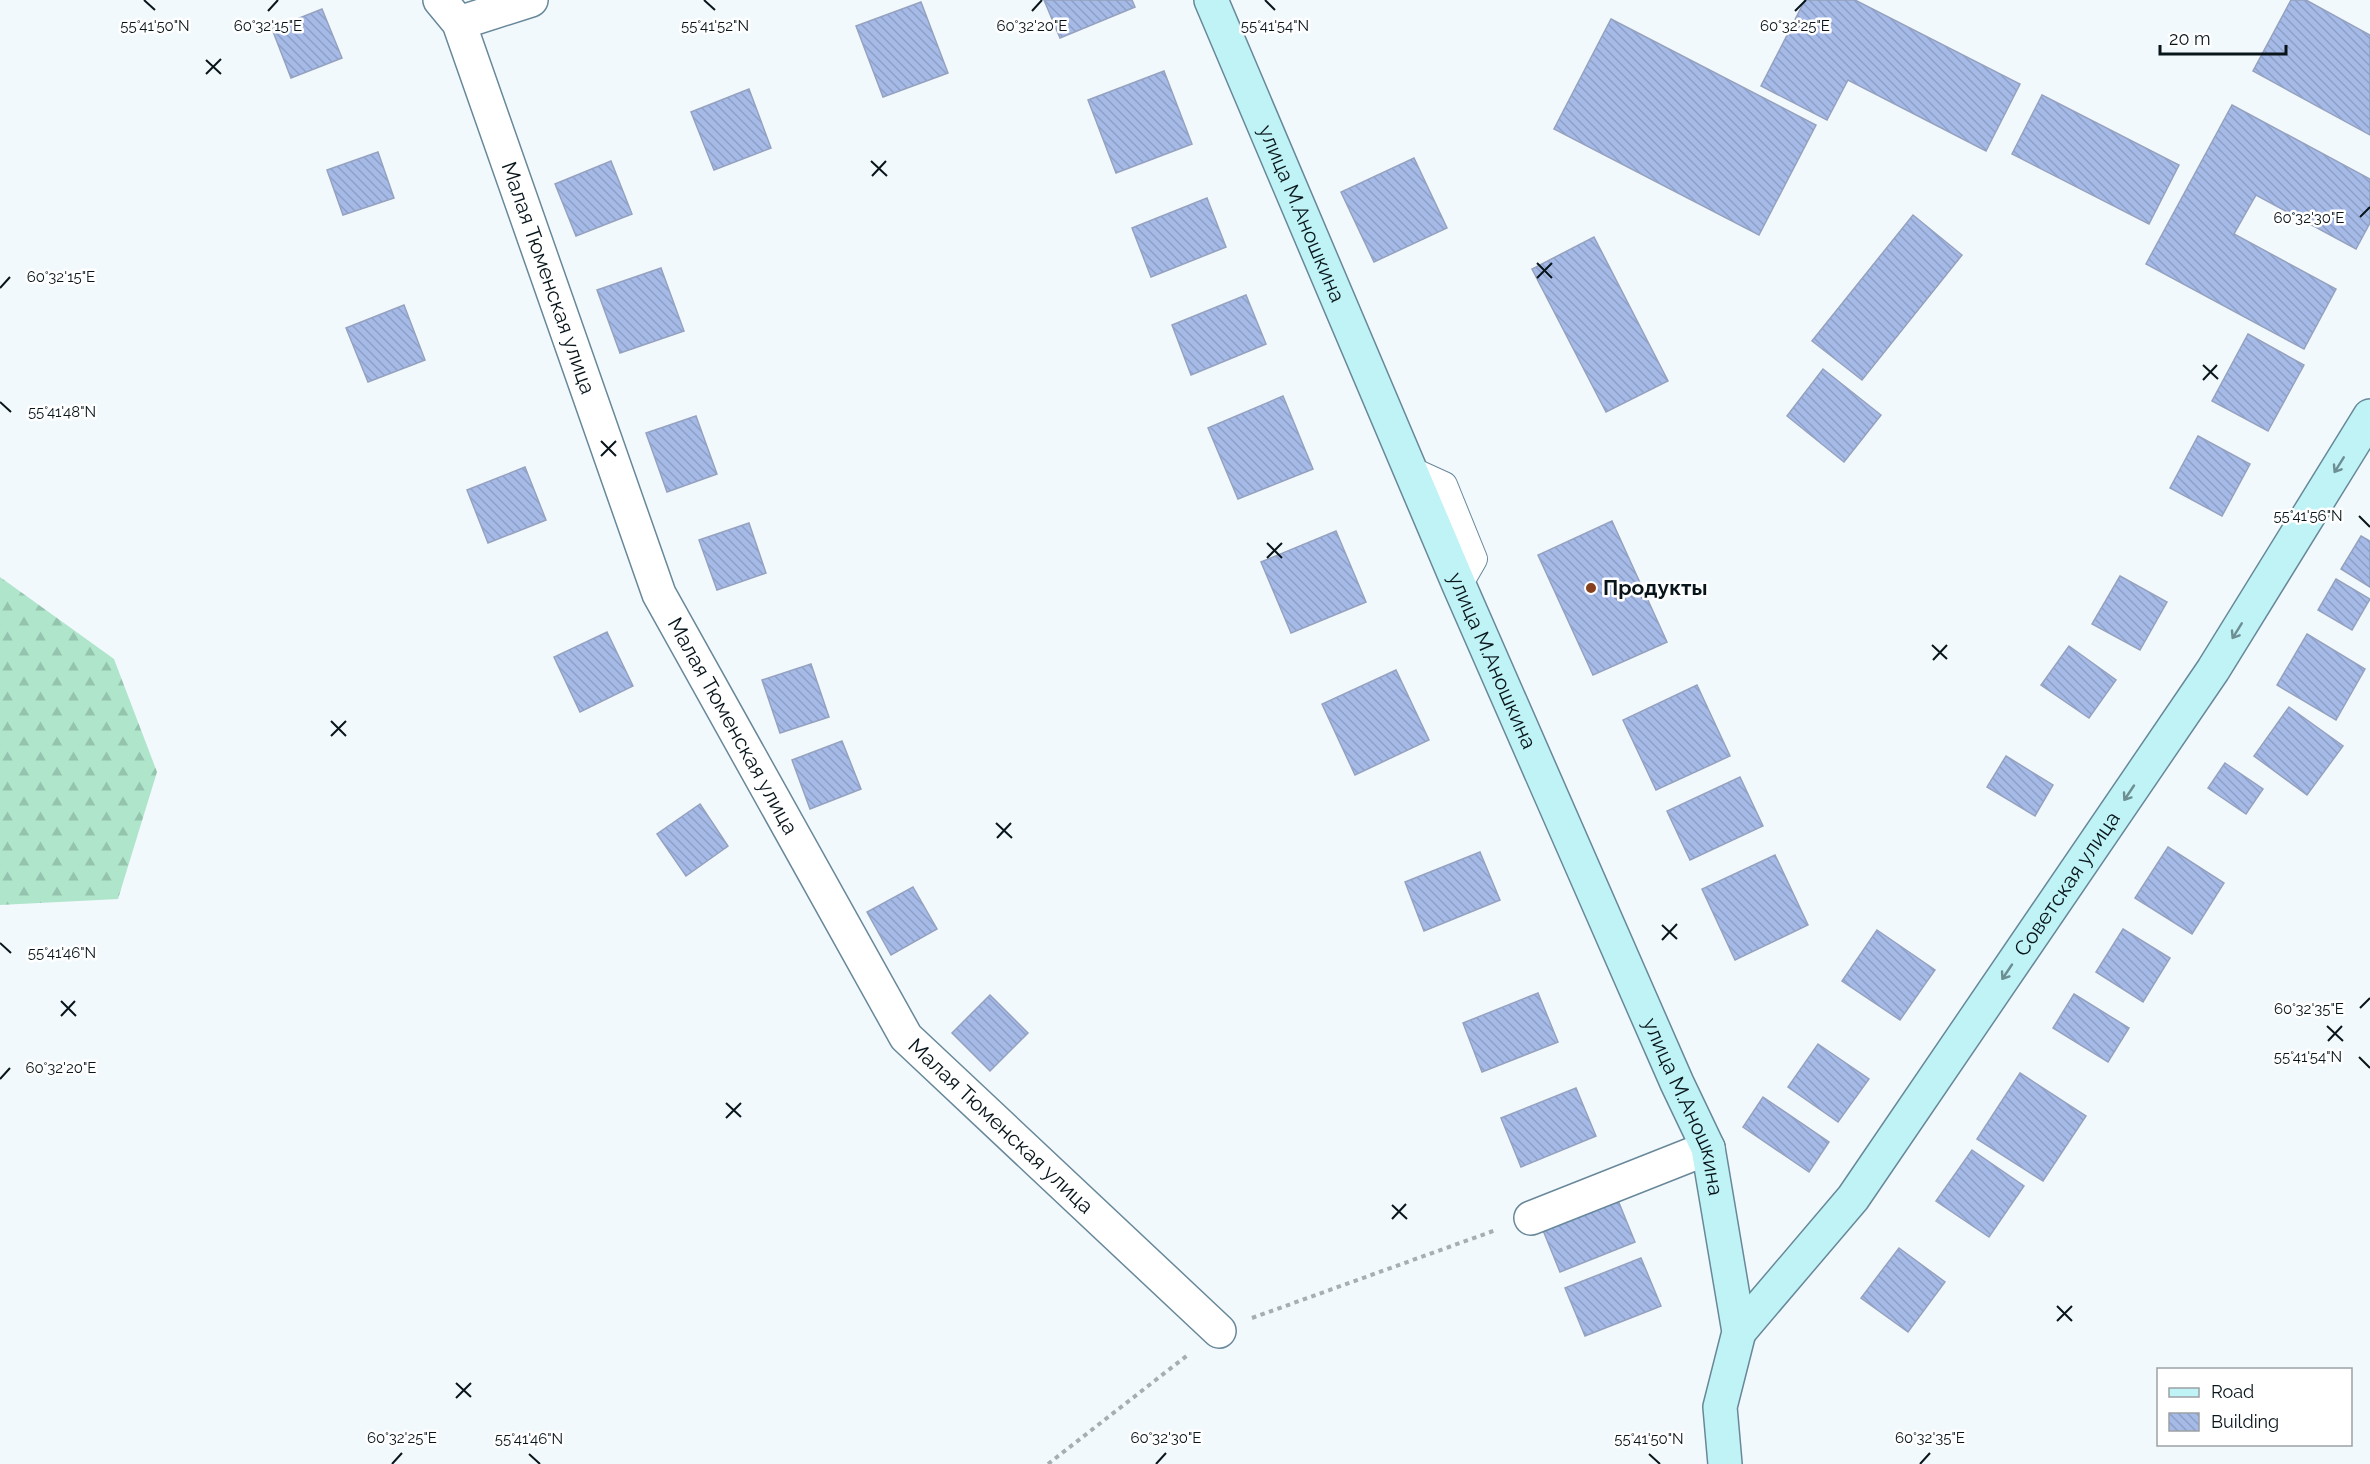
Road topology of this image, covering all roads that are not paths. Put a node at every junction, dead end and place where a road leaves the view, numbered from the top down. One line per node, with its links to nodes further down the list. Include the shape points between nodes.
1 (531, 0): 3 (street)
2 (1211, 0): 5 (street, улица М.Аношкина, via 1459,585)
3 (449, 11): 7 (street, Малая Тюменская улица, via 659,594 906,1037)
4 (2370, 416): 8 (street, Советская улица, one-way to 8, via 2213,670 1853,1198)
5 (1708, 1148): 6 (street); 8 (street, улица М.Аношкина)
6 (1531, 1218)
7 (1219, 1331)
8 (1739, 1332): 9 (street, via 1720,1407)
9 (1725, 1464)

